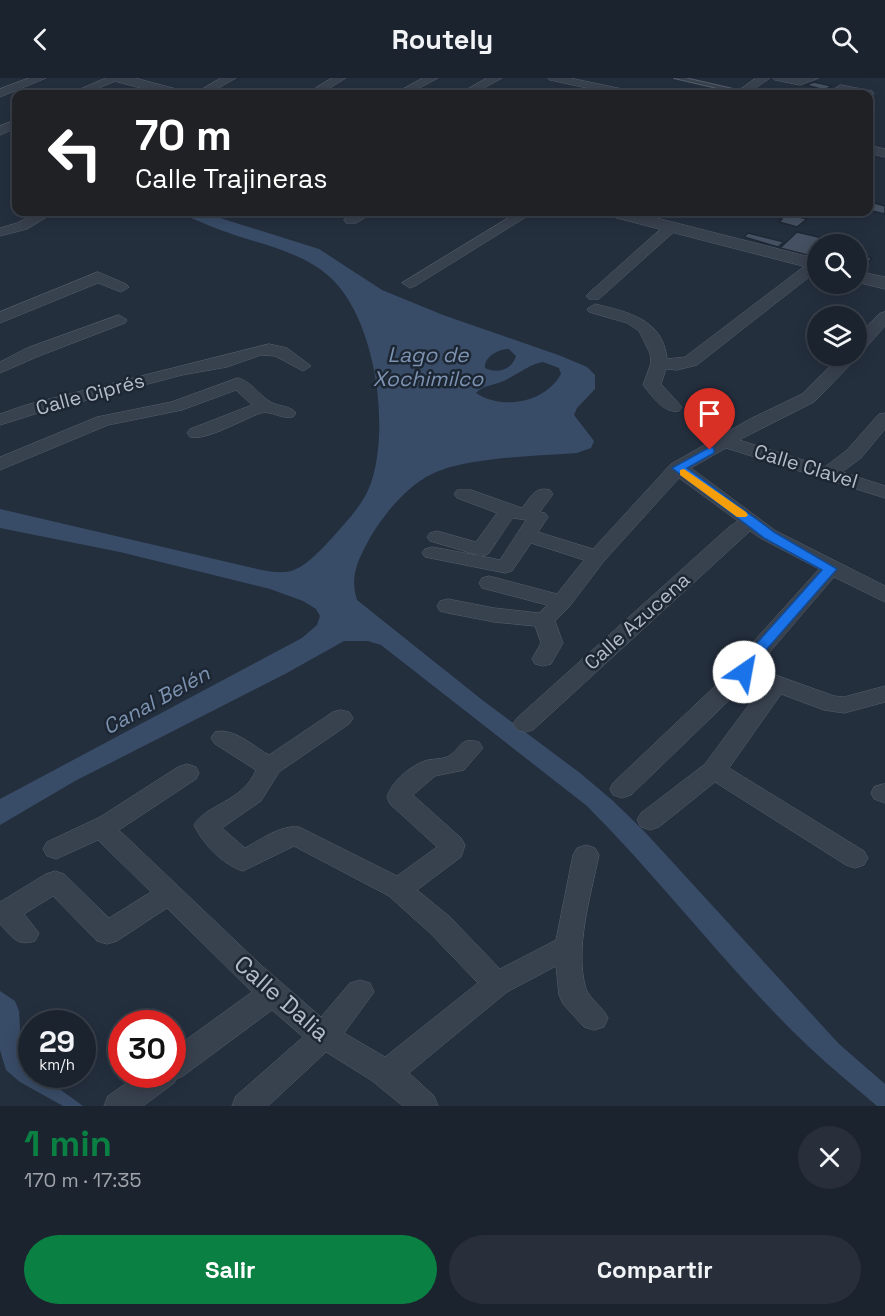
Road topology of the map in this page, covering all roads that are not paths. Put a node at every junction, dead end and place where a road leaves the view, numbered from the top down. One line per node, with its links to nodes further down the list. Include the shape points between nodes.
1 (20, 78): 13 (street)
2 (40, 78): 26 (street)
3 (230, 78): 18 (street)
4 (340, 78): 19 (street)
5 (432, 78): 20 (street)
6 (496, 78): 21 (street)
7 (554, 78): 22 (street)
8 (677, 78): 23 (lane)
9 (764, 78): 24 (street)
10 (778, 78): 11 (street, via 800,82)
11 (813, 78)
12 (124, 83): 15 (street); 16 (street); 17 (street)
13 (0, 86)
14 (841, 89): 25 (street)
15 (93, 90)
16 (104, 90)
17 (163, 90)
18 (208, 90)
19 (319, 90)
20 (408, 90)
21 (473, 90)
22 (610, 90)
23 (729, 90)
24 (746, 90)
25 (846, 90)
26 (0, 93)
27 (41, 216): 33 (street)
28 (359, 216): 31 (street)
29 (520, 216): 37 (street)
30 (630, 216): 32 (street)
31 (351, 220)
32 (671, 227): 34 (street); 44 (street, via 594,303 646,328 658,353)
33 (0, 232)
34 (807, 263)
35 (807, 272): 44 (street, via 691,361 676,365)
36 (867, 279): 38 (street)
37 (410, 283)
38 (885, 283)
39 (121, 287): 41 (street, via 98,277)
40 (885, 317): 43 (street)
41 (0, 318)
42 (119, 320): 47 (street)
43 (867, 336)
44 (658, 363): 51 (street, via 652,386)
45 (303, 366): 48 (street, Calle Ciprés, via 269,349)
46 (839, 366): 56 (street, via 808,398)
47 (0, 368)
48 (181, 370): 49 (street); 54 (street, Calle Ciprés)
49 (206, 395): 50 (street, via 237,383); 57 (street, via 176,406 103,421)
50 (264, 406): 52 (street); 55 (street)
51 (673, 407)
52 (287, 413)
53 (885, 418): 59 (street, via 854,453)
54 (0, 420)
55 (196, 433)
56 (726, 442): 58 (street); 59 (street, Calle Clavel)
57 (0, 464)
58 (678, 468): 65 (street); 67 (street)
59 (829, 473): 60 (street, Calle Clavel)
60 (883, 488)
61 (464, 494): 63 (street)
62 (543, 494): 64 (street)
63 (508, 511): 64 (street); 66 (street, via 482,550 434,545 505,567)
64 (528, 514): 66 (street, via 538,516)
65 (751, 522): 68 (street); 79 (street, Calle Azucena, via 736,531)
66 (525, 535): 67 (street)
67 (597, 557): 71 (street)
68 (830, 569): 70 (street); 75 (street, via 745,665)
69 (489, 583): 71 (street)
70 (885, 595)
71 (562, 602): 73 (street)
72 (448, 606): 73 (street)
73 (544, 620): 74 (street, via 552,643)
74 (543, 659)
75 (744, 672): 76 (street); 85 (street)
76 (775, 685): 77 (street, via 844,705); 83 (street)
77 (885, 694)
78 (341, 718): 82 (street)
79 (525, 724)
80 (224, 738): 82 (street)
81 (471, 748): 91 (street, via 455,764 428,769 401,791 399,797 452,844 452,850)
82 (269, 767): 91 (street, via 265,782 255,793 207,825 211,834 243,861 290,836 299,837)
83 (714, 770): 86 (street); 90 (street)
84 (187, 773): 87 (street)
85 (622, 789)
86 (650, 820)
87 (101, 828): 88 (street); 92 (street, Calle Dalia)
88 (56, 849)
89 (586, 855): 94 (street)
90 (855, 858)
91 (398, 889): 95 (street, via 440,925)
92 (179, 902): 93 (street, via 107,933 56,881 6,912); 97 (street, Calle Dalia)
93 (25, 933)
94 (568, 947): 95 (street); 98 (street, via 573,995)
95 (497, 984): 101 (street)
96 (360, 992): 99 (street)
97 (272, 994): 99 (street, Calle Dalia); 100 (street)
98 (594, 1018)
99 (323, 1037): 101 (street, Calle Dalia); 104 (street)
100 (186, 1057)
101 (386, 1074): 105 (street, Calle Dalia)
102 (144, 1088): 103 (street)
103 (119, 1106)
104 (247, 1106)
105 (423, 1106)

